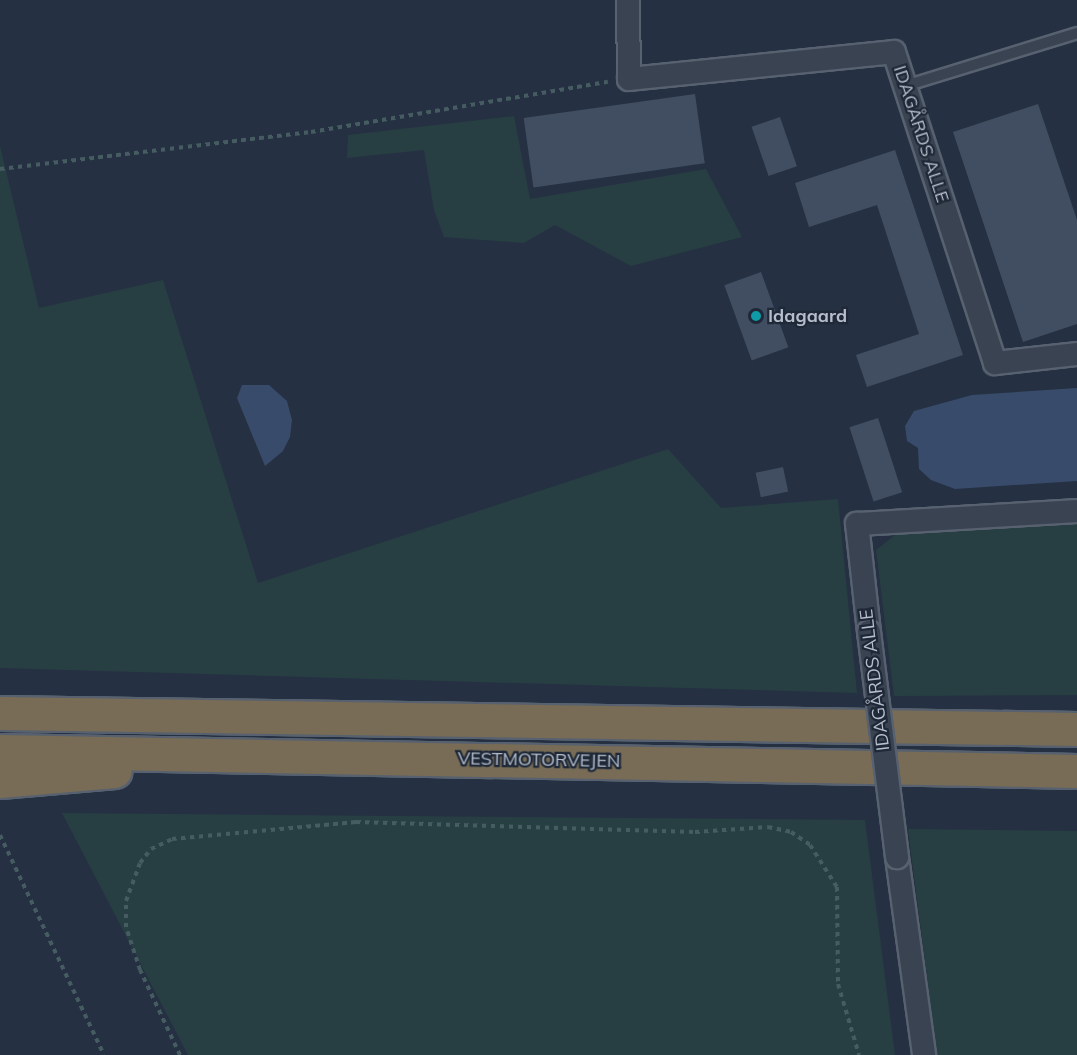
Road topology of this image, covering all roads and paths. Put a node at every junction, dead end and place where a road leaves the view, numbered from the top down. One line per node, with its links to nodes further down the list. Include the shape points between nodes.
1 (628, 0): 3 (street)
2 (1077, 33): 4 (lane)
3 (629, 79): 4 (street, IDAGÅRDS ALLE, via 894,52); 5 (path, via 311,132)
4 (906, 87): 6 (street, IDAGÅRDS ALLE, via 995,363)
5 (0, 169)
6 (1077, 354)
7 (1077, 511): 18 (street, IDAGÅRDS ALLE, bridge, via 857,524)
8 (0, 713): 9 (highway)
9 (1077, 729)
10 (0, 751): 11 (highway, VESTMOTORVEJEN)
11 (318, 755): 12 (highway, VESTMOTORVEJEN); 13 (highway)
12 (1077, 771)
13 (0, 781)
14 (0, 835): 15 (path)
15 (104, 1055)
16 (180, 1055): 17 (path, via 140,970 126,927 126,901 140,863 151,849 172,839 356,822 695,832 768,827 791,832 810,845 837,887 838,984)
17 (859, 1055)
18 (924, 1055)

